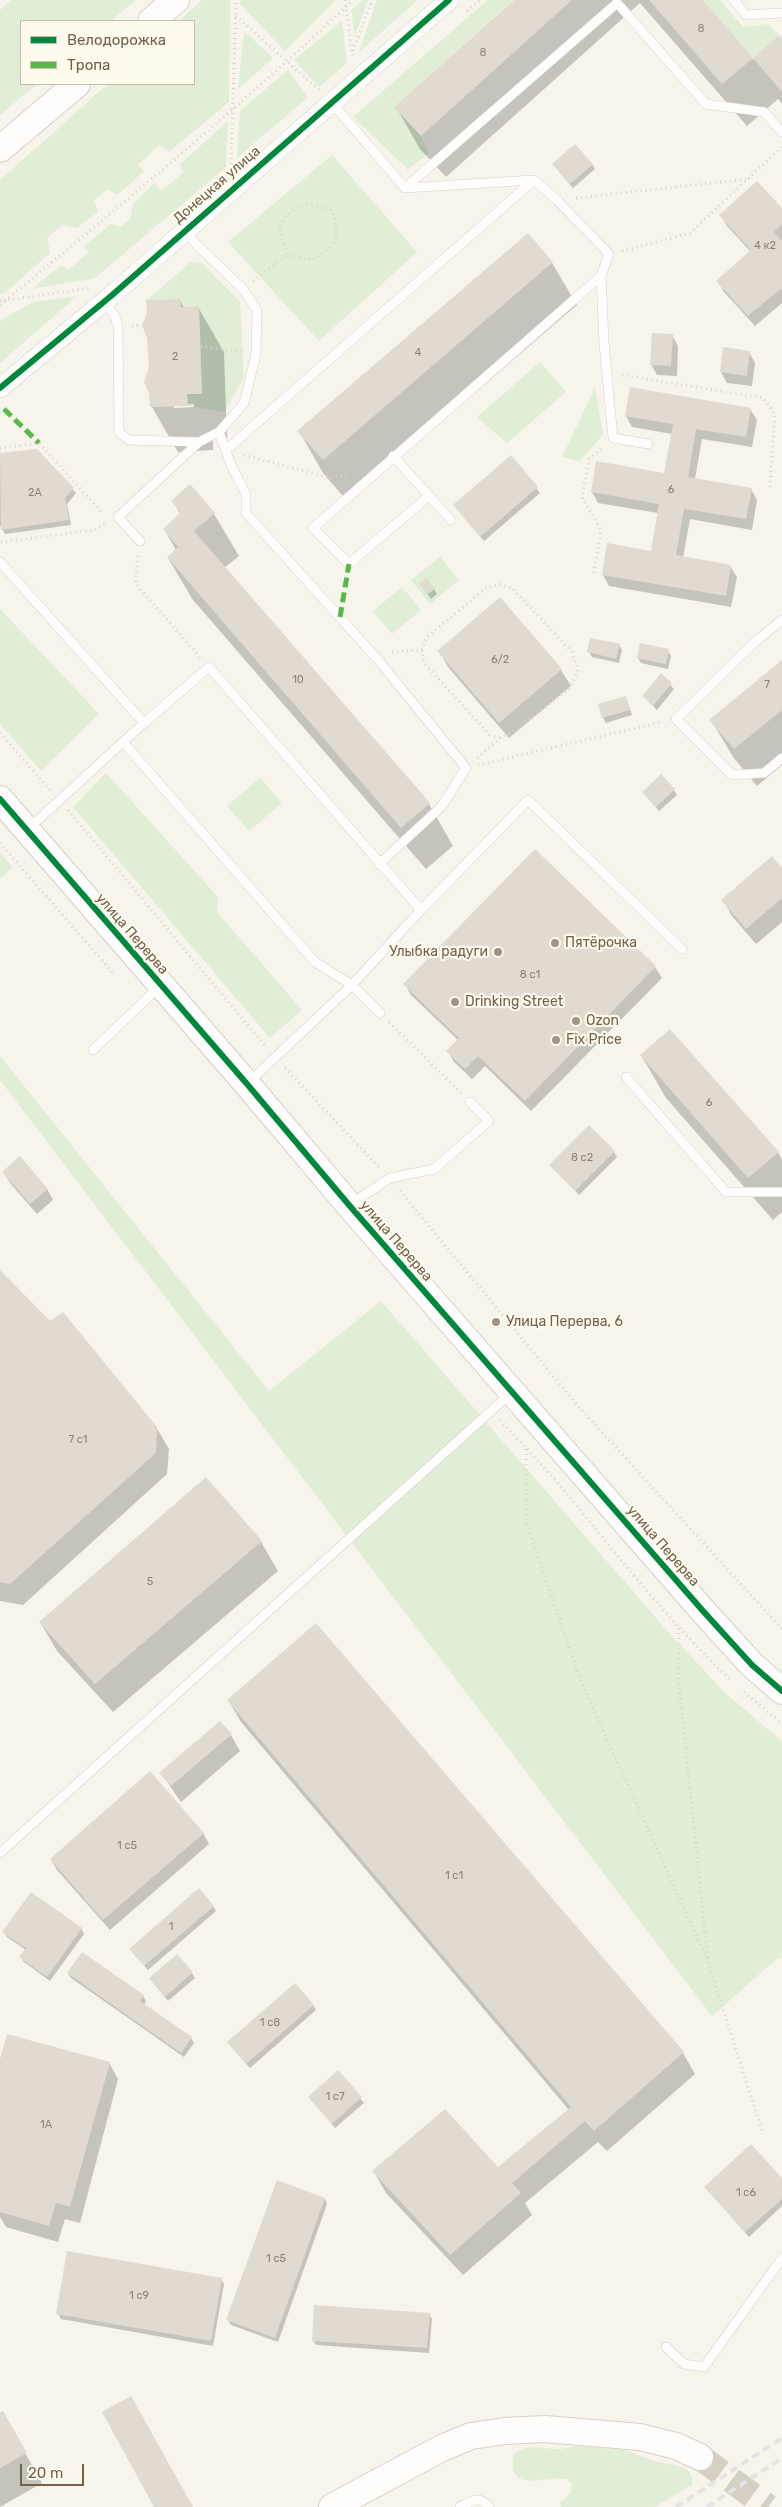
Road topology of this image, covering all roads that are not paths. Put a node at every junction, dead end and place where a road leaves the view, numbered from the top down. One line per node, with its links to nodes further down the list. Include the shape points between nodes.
1 (176, 0): 5 (street)
2 (449, 0): 7 (street, Донецкая улица)
3 (734, 0): 4 (lane, via 746,15)
4 (782, 13)
5 (152, 20)
6 (76, 85): 9 (street)
7 (332, 103): 11 (lane); 12 (street, Донецкая улица)
8 (782, 132): 11 (lane, via 764,112 706,104 617,3)
9 (0, 149)
10 (534, 180): 11 (lane); 13 (lane, via 558,200 609,254); 19 (lane)
11 (405, 188)
12 (185, 229): 14 (street, Донецкая улица); 16 (lane, via 196,244 243,288 256,310 256,354 244,402)
13 (602, 276): 18 (lane, via 606,372 613,438); 20 (lane)
14 (107, 299): 15 (street, Донецкая улица); 17 (lane, via 118,326 119,432 125,444)
15 (0, 388)
16 (220, 432): 17 (lane); 19 (lane)
17 (199, 442): 23 (lane, via 118,517)
18 (648, 444)
19 (226, 450): 31 (lane, via 246,494 246,513 379,660 466,768 442,806)
20 (393, 456): 21 (lane); 21 (lane, via 313,528 349,564)
21 (429, 496): 22 (lane)
22 (451, 520)
23 (140, 541)
24 (0, 562): 26 (lane)
25 (782, 620): 28 (lane, via 676,719 732,775 764,774)
26 (144, 723): 27 (lane); 31 (lane, via 209,667)
27 (123, 742): 30 (lane); 35 (lane, via 315,962)
28 (782, 758)
29 (0, 799): 30 (street, улица Перерва)
30 (27, 830): 34 (street, улица Перерва)
31 (379, 864): 32 (lane)
32 (421, 910): 33 (lane, via 528,800); 35 (lane)
33 (682, 949)
34 (161, 985): 37 (lane); 39 (street, улица Перерва)
35 (352, 985): 36 (lane); 39 (lane)
36 (380, 1013)
37 (93, 1050)
38 (626, 1076): 41 (lane, via 726,1192)
39 (247, 1084): 42 (street, улица Перерва)
40 (470, 1102): 42 (lane, via 489,1121 434,1169 390,1178)
41 (782, 1192)
42 (349, 1205): 43 (street, улица Перерва)
43 (513, 1392): 44 (street, улица Перерва, via 733,1645); 45 (lane)
44 (782, 1691)
45 (0, 1853)
46 (782, 2258): 47 (lane, via 704,2366 684,2364)
47 (666, 2347)
48 (700, 2457): 49 (street, via 676,2446 640,2437 545,2429 506,2431 471,2436 442,2448)
49 (332, 2507)
50 (460, 2507): 51 (lane, via 474,2499)
51 (489, 2507)

